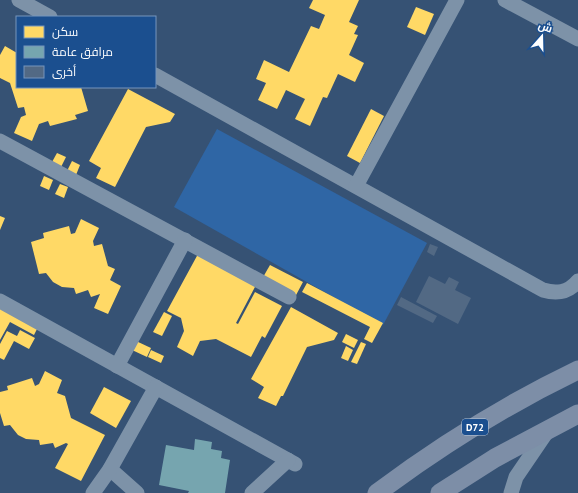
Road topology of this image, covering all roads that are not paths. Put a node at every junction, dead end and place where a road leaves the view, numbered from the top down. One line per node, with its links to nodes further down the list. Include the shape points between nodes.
1 (19, 0): 4 (street)
2 (456, 0): 8 (street)
3 (505, 0): 5 (street)
4 (48, 16)
5 (577, 38)
6 (156, 76): 8 (street)
7 (0, 141): 9 (street)
8 (356, 186): 10 (street, via 543,290 561,292 570,289)
9 (184, 240): 11 (street); 13 (street)
10 (578, 281)
11 (289, 297)
12 (0, 301): 13 (street)
13 (117, 366): 15 (street)
14 (578, 370): 22 (main road, D72, via 483,422)
15 (156, 387): 18 (street); 21 (street, via 291,462)
16 (578, 414): 17 (main road)
17 (548, 430): 23 (main road, via 495,458); 24 (street, via 516,477)
18 (110, 469): 19 (street); 20 (street)
19 (93, 493)
20 (137, 493)
21 (252, 493)
22 (377, 493)
23 (440, 493)
24 (510, 493)

